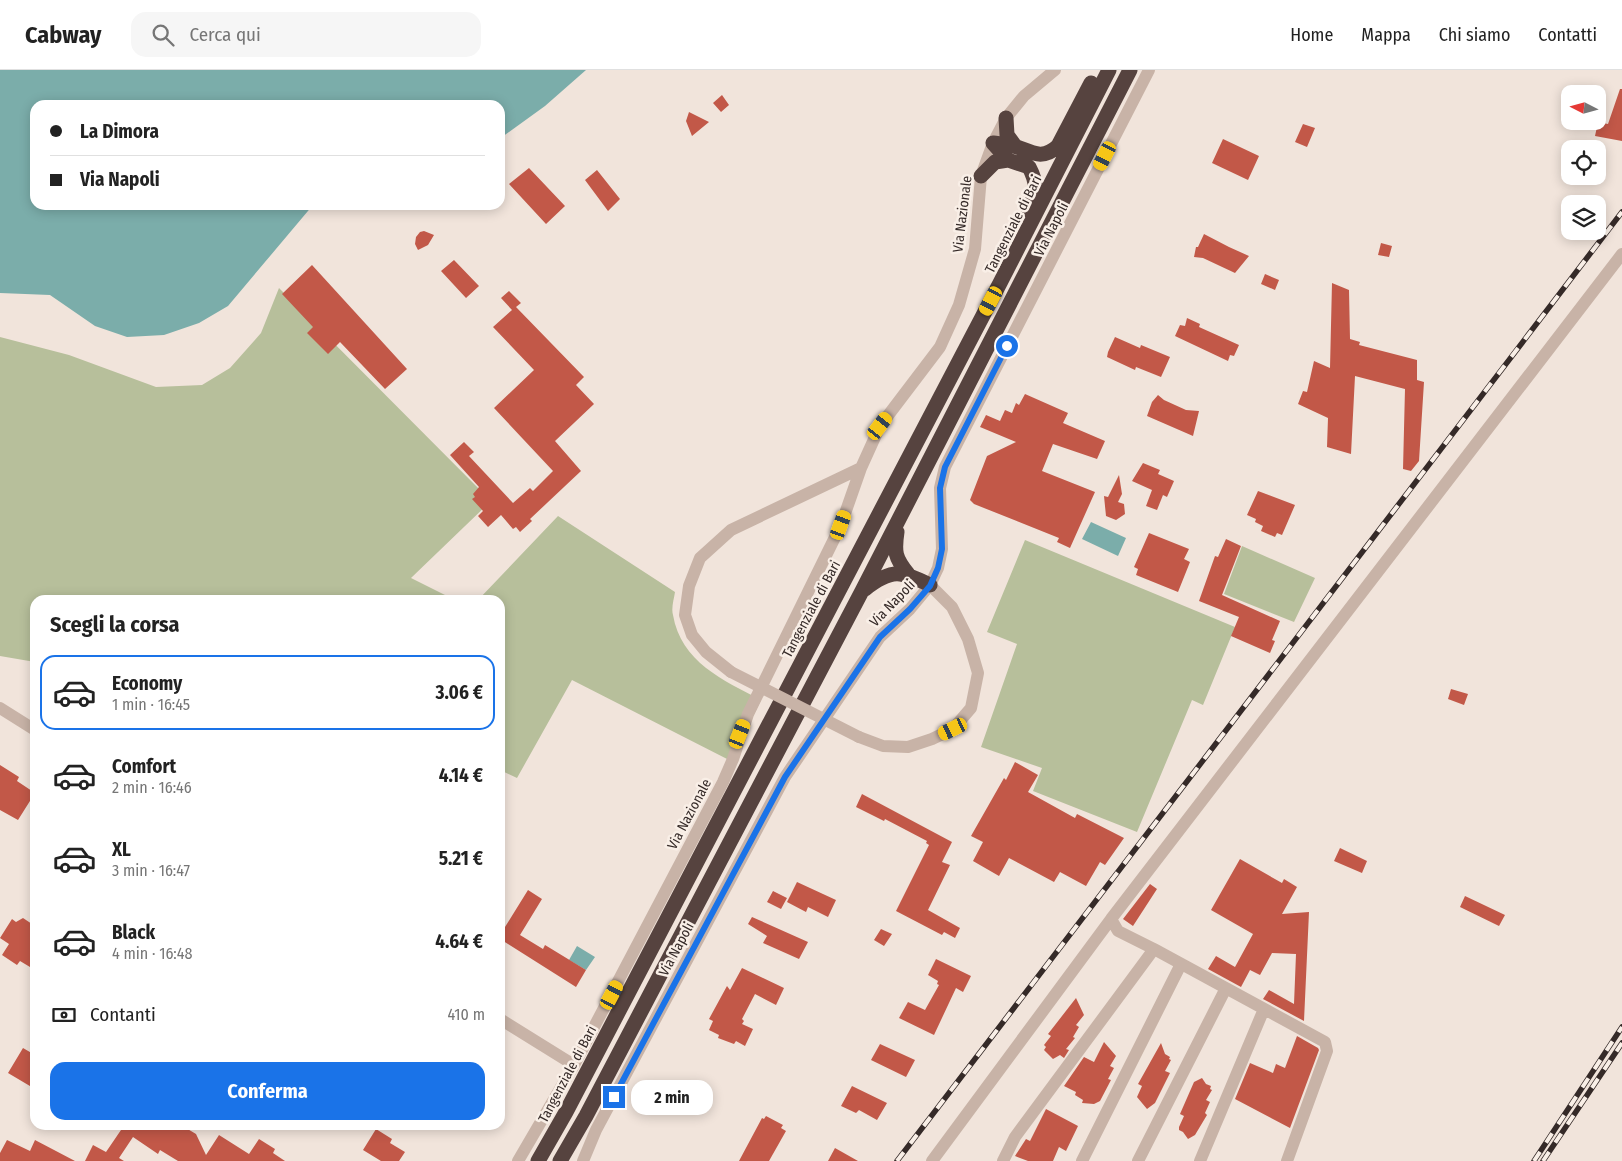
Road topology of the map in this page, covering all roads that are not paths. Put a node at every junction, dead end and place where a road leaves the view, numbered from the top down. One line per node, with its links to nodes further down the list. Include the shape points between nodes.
1 (1055, 70): 6 (street, via 1024,96)
2 (1105, 70): 8 (highway, via 1093,80 1058,146 1051,152 1035,155)
3 (1109, 70): 11 (highway, Tangenziale di Bari)
4 (1130, 70): 13 (highway)
5 (1149, 70): 15 (street, Via Napoli, via 945,467 940,488 942,549)
6 (1006, 118): 7 (street, Via Nazionale); 8 (highway)
7 (993, 143): 8 (highway); 9 (street, Via Nazionale)
8 (1012, 153): 9 (highway, via 995,162); 11 (highway, via 1029,167 1035,179 1035,196 1009,248)
9 (981, 176): 12 (street, Via Nazionale, via 975,249 959,306 940,347 880,426)
10 (1622, 254): 19 (street)
11 (1000, 283): 28 (highway, Tangenziale di Bari)
12 (861, 468): 15 (street, bridge, via 731,530 700,558 689,586 685,614 692,635 731,672 859,737 883,746 908,747 953,729 971,708 978,673 968,639 952,607); 25 (street, Via Nazionale, via 841,525 748,714 723,782)
13 (898, 523): 14 (highway, via 894,549 898,562); 16 (highway)
14 (908, 574): 15 (highway); 16 (highway, via 880,577)
15 (930, 586): 29 (street, Via Napoli, via 880,637 785,777 596,1130)
16 (862, 592): 26 (highway)
17 (0, 708): 18 (street)
18 (30, 727)
19 (1111, 919): 20 (street, via 1118,931); 30 (street)
20 (1154, 949): 21 (street); 31 (street, via 1015,1137)
21 (1181, 964): 22 (street); 32 (street)
22 (1226, 988): 23 (street); 33 (street)
23 (1264, 1009): 34 (street); 35 (street, via 1325,1042 1327,1051)
24 (505, 1022): 25 (street)
25 (574, 1065): 27 (street, Via Nazionale)
26 (561, 1160)
27 (518, 1161)
28 (538, 1161)
29 (583, 1161)
30 (932, 1161)
31 (1002, 1161)
32 (1082, 1161)
33 (1138, 1161)
34 (1200, 1161)
35 (1287, 1161)

